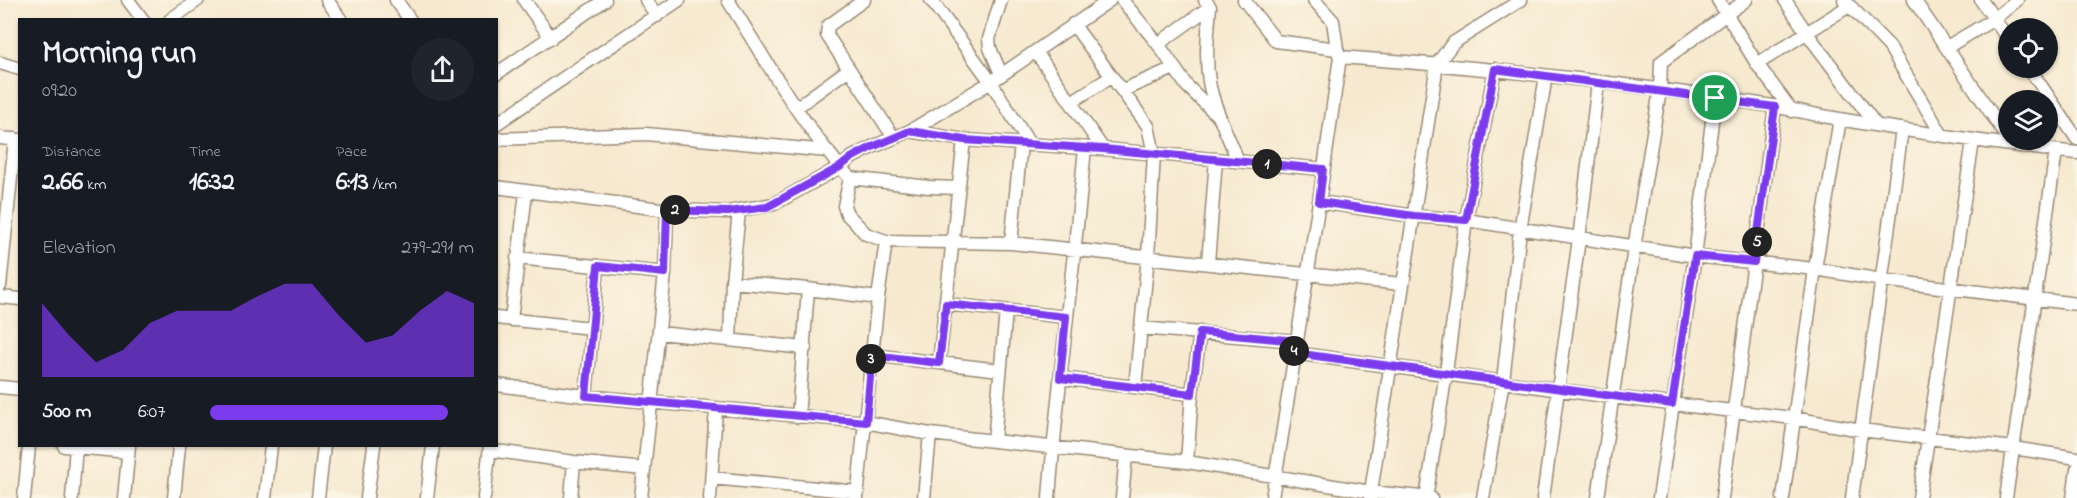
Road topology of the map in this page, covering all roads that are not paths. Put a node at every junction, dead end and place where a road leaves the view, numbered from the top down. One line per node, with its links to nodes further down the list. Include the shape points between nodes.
1 (129, 0): 28 (street)
2 (198, 0): 29 (street)
3 (327, 0): 30 (street)
4 (396, 0): 31 (street)
5 (524, 0): 36 (street)
6 (605, 0): 36 (street)
7 (646, 0): 27 (street)
8 (679, 0): 27 (street)
9 (728, 0): 58 (street)
10 (864, 0): 46 (street, via 826,31)
11 (932, 0): 51 (street)
12 (1001, 0): 51 (street, via 989,39)
13 (1110, 0): 33 (street)
14 (1122, 0): 37 (street)
15 (1244, 0): 40 (street, via 1276,41)
16 (1314, 0): 40 (street, via 1333,21)
17 (1521, 0): 42 (street, via 1453,43)
18 (1718, 0): 26 (street)
19 (1746, 0): 26 (street)
20 (1785, 0): 35 (street)
21 (1914, 0): 38 (street)
22 (1981, 0): 32 (street)
23 (2017, 0): 32 (street)
24 (1846, 3): 35 (street); 68 (street, via 1888,46)
25 (1208, 4): 37 (street); 61 (street, via 1209,82)
26 (1727, 14): 43 (street); 55 (street, via 1661,62)
27 (657, 16): 64 (street)
28 (142, 18)
29 (173, 18)
30 (340, 18)
31 (409, 18)
32 (1994, 19): 34 (street); 38 (street)
33 (1073, 24): 39 (street); 50 (street)
34 (1998, 25)
35 (1806, 32): 43 (street); 65 (street)
36 (551, 38): 48 (street)
37 (1158, 44): 45 (street)
38 (1947, 47): 63 (street)
39 (1036, 52): 51 (street); 57 (street)
40 (1338, 53): 42 (street); 88 (street)
41 (0, 63): 44 (street)
42 (1437, 64): 47 (street); 96 (street)
43 (1757, 64): 60 (street)
44 (18, 68)
45 (1174, 68): 54 (street); 61 (street)
46 (849, 69): 58 (street); 70 (street)
47 (1495, 69): 49 (street); 97 (street)
48 (498, 73)
49 (1546, 76): 53 (street); 98 (street)
50 (1111, 77): 54 (street); 57 (street)
51 (996, 78): 67 (street); 77 (street)
52 (2036, 78): 73 (street)
53 (1598, 82): 55 (street); 99 (street)
54 (1123, 90): 84 (street, via 1148,126)
55 (1660, 90): 56 (street); 103 (street)
56 (1715, 98): 59 (street); 105 (street)
57 (1071, 102): 79 (street)
58 (797, 107): 81 (street)
59 (1775, 107): 60 (street); 108 (street)
60 (1792, 111): 62 (street)
61 (1220, 117): 86 (street)
62 (1840, 119): 65 (street); 111 (street)
63 (1998, 122)
64 (498, 123)
65 (1876, 125): 66 (street)
66 (1902, 129): 68 (street); 114 (street)
67 (910, 131): 70 (street); 74 (street)
68 (1942, 135): 75 (street)
69 (0, 138): 71 (street)
70 (894, 138): 87 (street)
71 (17, 139): 117 (street)
72 (498, 139): 81 (street, via 646,134)
73 (2077, 139)
74 (964, 140): 77 (street); 91 (street)
75 (1973, 141): 76 (street); 118 (street)
76 (1998, 141)
77 (1025, 144): 78 (street); 102 (street)
78 (1084, 148): 79 (street); 104 (street)
79 (1103, 149): 84 (street)
80 (2052, 150): 82 (street)
81 (828, 151): 87 (street)
82 (2056, 151): 83 (street); 121 (street)
83 (2077, 153)
84 (1154, 154): 85 (street); 106 (street)
85 (1216, 159): 86 (street); 109 (street)
86 (1238, 161): 88 (street)
87 (840, 167): 89 (street); 95 (street, via 774,204)
88 (1323, 169): 93 (street)
89 (850, 178): 91 (street); 100 (street, via 844,206 847,214 866,234)
90 (498, 187): 92 (street)
91 (958, 188): 101 (street)
92 (526, 192): 94 (street); 107 (street)
93 (1319, 202): 96 (street); 113 (street)
94 (667, 210): 95 (street); 112 (street)
95 (739, 211): 115 (street)
96 (1414, 216): 97 (street); 116 (street)
97 (1466, 220): 98 (street); 141 (street)
98 (1520, 230): 99 (street); 143 (street)
99 (1579, 239): 103 (street); 148 (street)
100 (886, 241): 101 (street); 122 (street)
101 (953, 243): 102 (street); 124 (street)
102 (1011, 243): 104 (street)
103 (1634, 248): 105 (street); 151 (street)
104 (1076, 249): 106 (street); 127 (street)
105 (1695, 256): 108 (street); 153 (street)
106 (1148, 257): 109 (street); 131 (street)
107 (517, 258): 110 (street); 129 (street)
108 (1754, 262): 111 (street); 155 (street)
109 (1208, 263): 113 (street)
110 (598, 266): 112 (street); 130 (street)
111 (1815, 269): 114 (street); 157 (street)
112 (665, 273): 133 (street)
113 (1308, 273): 116 (street); 135 (street)
114 (1882, 280): 118 (street); 159 (street)
115 (732, 282): 119 (street); 134 (street)
116 (1402, 284): 139 (street)
117 (0, 286)
118 (1950, 288): 121 (street); 161 (street)
119 (808, 289): 122 (street); 136 (street)
120 (0, 297): 123 (street)
121 (2035, 297): 125 (street); 173 (street)
122 (878, 298): 137 (street)
123 (18, 300)
124 (946, 304): 126 (street); 138 (street)
125 (2077, 304)
126 (1006, 311): 127 (street); 140 (street)
127 (1066, 317): 142 (street)
128 (498, 318): 129 (street)
129 (511, 320): 130 (street)
130 (591, 328): 150 (street)
131 (1140, 328): 132 (street); 146 (street)
132 (1200, 332): 135 (street); 149 (street)
133 (658, 333): 134 (street); 152 (street)
134 (730, 339): 136 (street)
135 (1295, 347): 139 (street); 181 (street)
136 (805, 348): 156 (street)
137 (872, 355): 138 (street); 158 (street)
138 (939, 363): 140 (street)
139 (1390, 366): 141 (street); 185 (street)
140 (1000, 370): 162 (street)
141 (1446, 373): 143 (street); 202 (street)
142 (1060, 378): 146 (street); 172 (street)
143 (1503, 381): 148 (street); 204 (street)
144 (498, 386): 150 (street)
145 (0, 387): 147 (street)
146 (1135, 387): 149 (street)
147 (18, 389)
148 (1558, 389): 151 (street); 205 (street)
149 (1192, 394): 178 (street)
150 (586, 396): 152 (street)
151 (1612, 397): 153 (street); 206 (street)
152 (651, 402): 154 (street); 179 (street)
153 (1672, 404): 155 (street); 207 (street)
154 (716, 409): 156 (street); 182 (street)
155 (1732, 410): 157 (street); 208 (street)
156 (798, 417): 158 (street)
157 (1793, 418): 159 (street); 209 (street)
158 (866, 422): 160 (street); 184 (street)
159 (1861, 430): 161 (street); 210 (street)
160 (930, 434): 162 (street); 198 (street)
161 (1928, 438): 173 (street); 211 (street)
162 (994, 441): 172 (street)
163 (29, 447): 186 (street)
164 (72, 447): 187 (street)
165 (91, 447): 174 (street)
166 (179, 447): 189 (street)
167 (271, 447): 190 (street)
168 (324, 447): 191 (street)
169 (374, 447): 192 (street)
170 (434, 447): 193 (street)
171 (490, 448): 177 (street); 194 (street)
172 (1053, 448): 175 (street); 199 (street)
173 (2013, 448): 176 (street); 212 (street)
174 (129, 449): 188 (street)
175 (1126, 456): 178 (street); 200 (street)
176 (2077, 458)
177 (574, 462): 179 (street); 195 (street)
178 (1187, 462): 181 (street)
179 (644, 469): 196 (street)
180 (2077, 469): 213 (street)
181 (1276, 477): 185 (street); 201 (street)
182 (712, 478): 183 (street); 197 (street)
183 (784, 492): 184 (street)
184 (857, 495)
185 (1371, 495): 202 (street)
186 (24, 498)
187 (72, 498)
188 (124, 498)
189 (174, 498)
190 (265, 498)
191 (318, 498)
192 (367, 498)
193 (428, 498)
194 (484, 498)
195 (571, 498)
196 (641, 498)
197 (710, 498)
198 (924, 498)
199 (1049, 498)
200 (1122, 498)
201 (1272, 498)
202 (1426, 498): 203 (street)
203 (1431, 498)
204 (1483, 498)
205 (1543, 498)
206 (1598, 498)
207 (1659, 498)
208 (1722, 498)
209 (1782, 498)
210 (1852, 498)
211 (1919, 498)
212 (2006, 498)
213 (2073, 498)

